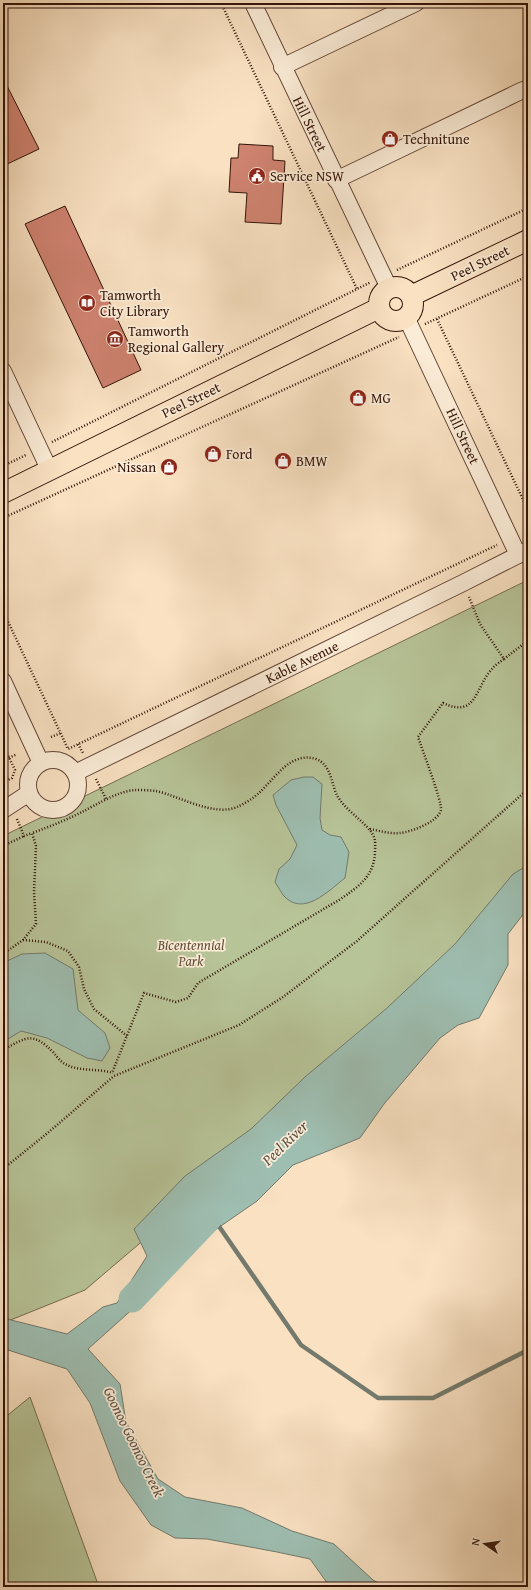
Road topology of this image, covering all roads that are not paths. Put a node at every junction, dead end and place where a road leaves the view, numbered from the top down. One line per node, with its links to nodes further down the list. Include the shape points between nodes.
1 (253, 3): 3 (street, Hill Street)
2 (416, 3): 3 (street)
3 (282, 67): 5 (street, Hill Street)
4 (523, 90): 5 (street)
5 (336, 180): 7 (street, Hill Street)
6 (528, 240): 8 (main road, Peel Street)
7 (386, 282): 8 (main road, via 404,289); 9 (main road, via 380,296)
8 (411, 296): 10 (main road)
9 (379, 308): 10 (main road, via 385,318); 12 (main road, Peel Street)
10 (410, 324): 14 (street, Hill Street, via 511,538)
11 (3, 371): 12 (street)
12 (49, 470): 13 (main road, Peel Street)
13 (3, 493)
14 (523, 552): 17 (street, Kable Avenue)
15 (3, 681): 16 (street)
16 (41, 763): 17 (street, via 48,760 64,762); 18 (street, via 34,768 30,776)
17 (75, 773): 18 (street, via 78,781 76,797 63,809 46,810 33,801)
18 (29, 793): 19 (street)
19 (3, 810)

